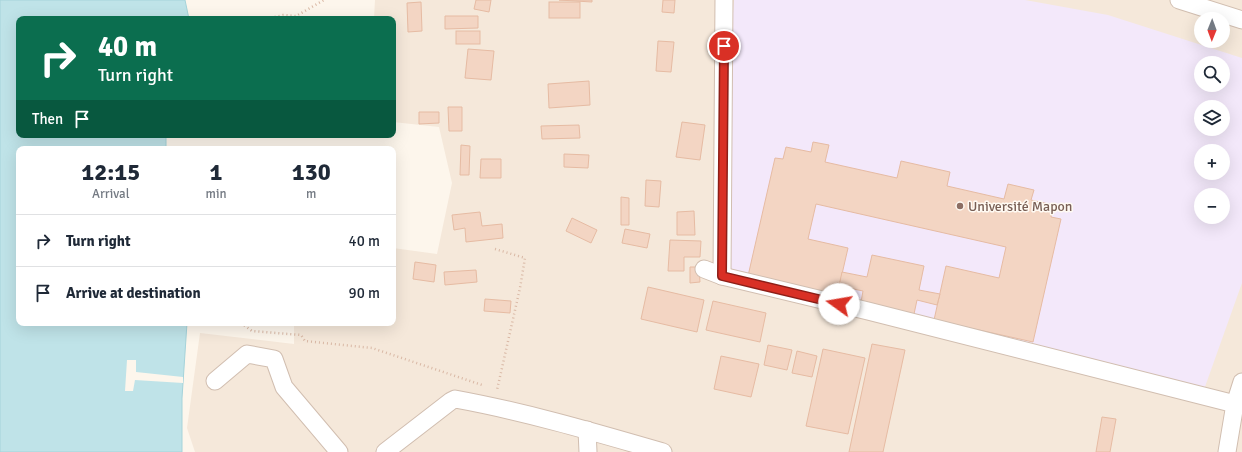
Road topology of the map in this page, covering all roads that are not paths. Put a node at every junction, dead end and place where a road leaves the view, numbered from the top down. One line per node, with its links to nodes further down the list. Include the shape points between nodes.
1 (724, 0): 5 (street)
2 (1179, 0): 3 (street)
3 (1242, 20)
4 (704, 269): 5 (street)
5 (722, 276): 8 (street)
6 (215, 381): 10 (street, via 247,354 274,359 284,387)
7 (1242, 382): 8 (street)
8 (1234, 404): 14 (street)
9 (587, 430): 11 (street, via 495,398 456,399); 12 (street); 13 (street)
10 (339, 452)
11 (385, 452)
12 (588, 452)
13 (663, 452)
14 (1227, 452)

